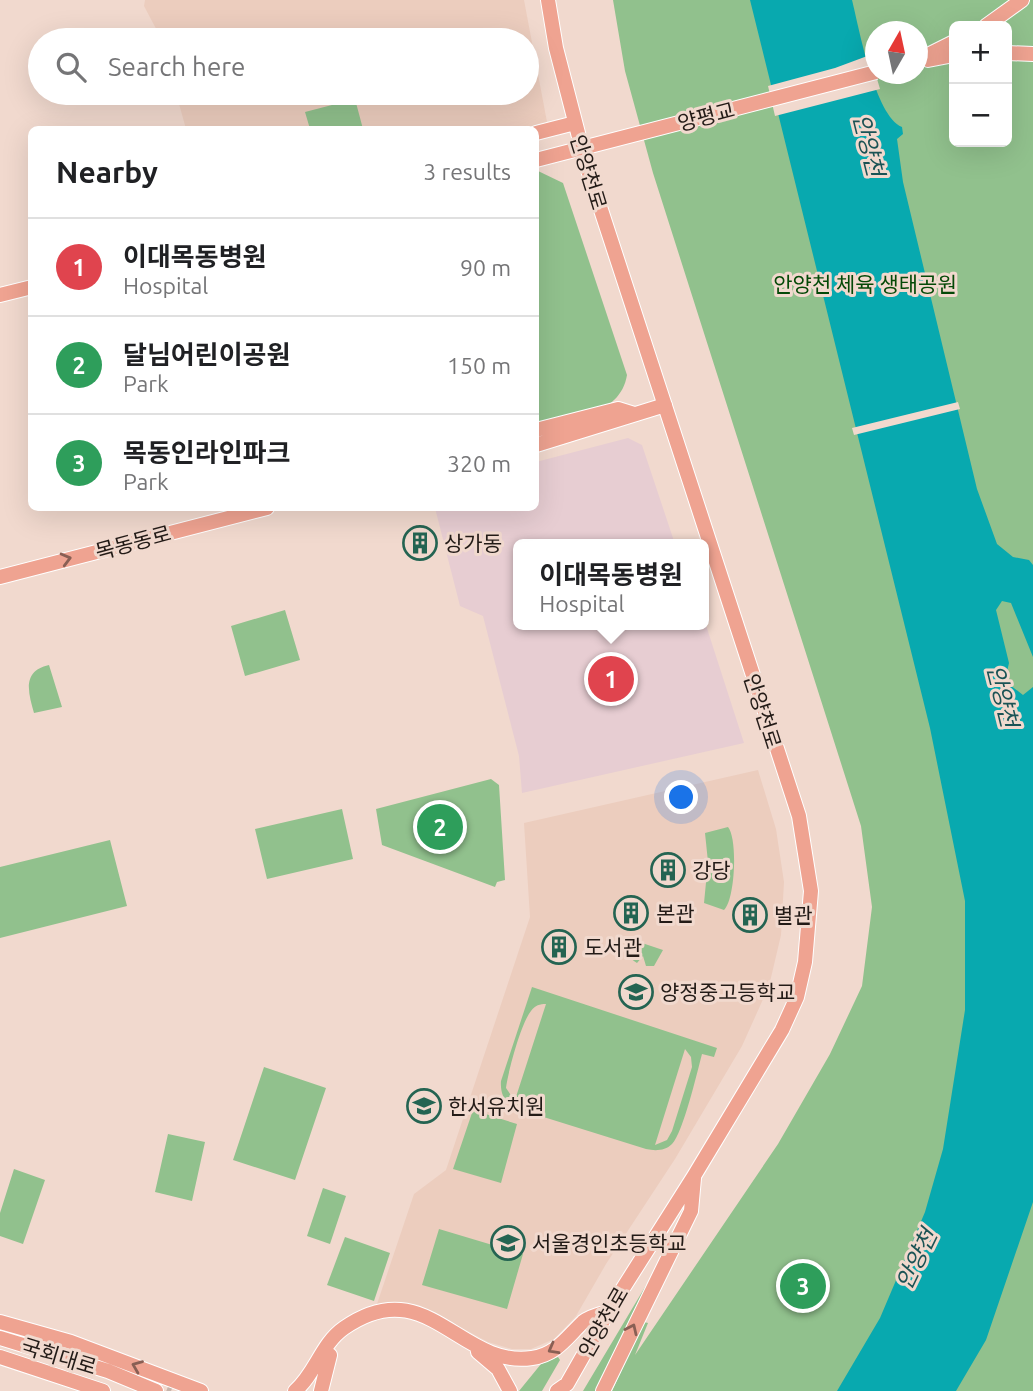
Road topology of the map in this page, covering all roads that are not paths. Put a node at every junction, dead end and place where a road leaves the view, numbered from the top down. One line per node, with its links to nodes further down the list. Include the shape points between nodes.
1 (548, 0): 11 (main road, 안양천로)
2 (1022, 0): 3 (main road)
3 (993, 21)
4 (949, 45): 7 (main road)
5 (1012, 53): 6 (main road)
6 (1033, 54)
7 (928, 56)
8 (949, 56): 9 (main road)
9 (928, 59)
10 (865, 75): 13 (main road, 양평교, bridge)
11 (575, 123): 12 (main road); 16 (main road, 안양천로)
12 (539, 133)
13 (539, 159)
14 (28, 288): 15 (main road)
15 (0, 295)
16 (665, 405): 17 (main road); 21 (main road, 안양천로)
17 (634, 414): 18 (main road, via 618,409); 19 (main road)
18 (539, 429)
19 (539, 444)
20 (255, 511): 23 (main road, 목동동로, one-way to 20)
21 (709, 539)
22 (709, 540): 24 (main road, 안양천로, via 799,817 811,891 797,997)
23 (0, 577)
24 (694, 1176): 25 (main road, 안양천로); 36 (main road, one-way to 24, via 691,1211)
25 (607, 1311): 29 (main road, 안양천로); 33 (main road, one-way to 33, via 584,1321 551,1352 521,1359 481,1348 414,1311 380,1312 335,1335)
26 (0, 1322): 32 (main road, one-way to 26, via 71,1342)
27 (0, 1338): 31 (main road, 국회대로)
28 (0, 1357): 30 (main road, 국회대로)
29 (563, 1389)
30 (103, 1391)
31 (156, 1391)
32 (201, 1391)
33 (295, 1391)
34 (321, 1391): 35 (main road, via 325,1367 342,1339 363,1325 395,1316 426,1323 475,1350 498,1369)
35 (510, 1391)
36 (603, 1391)

